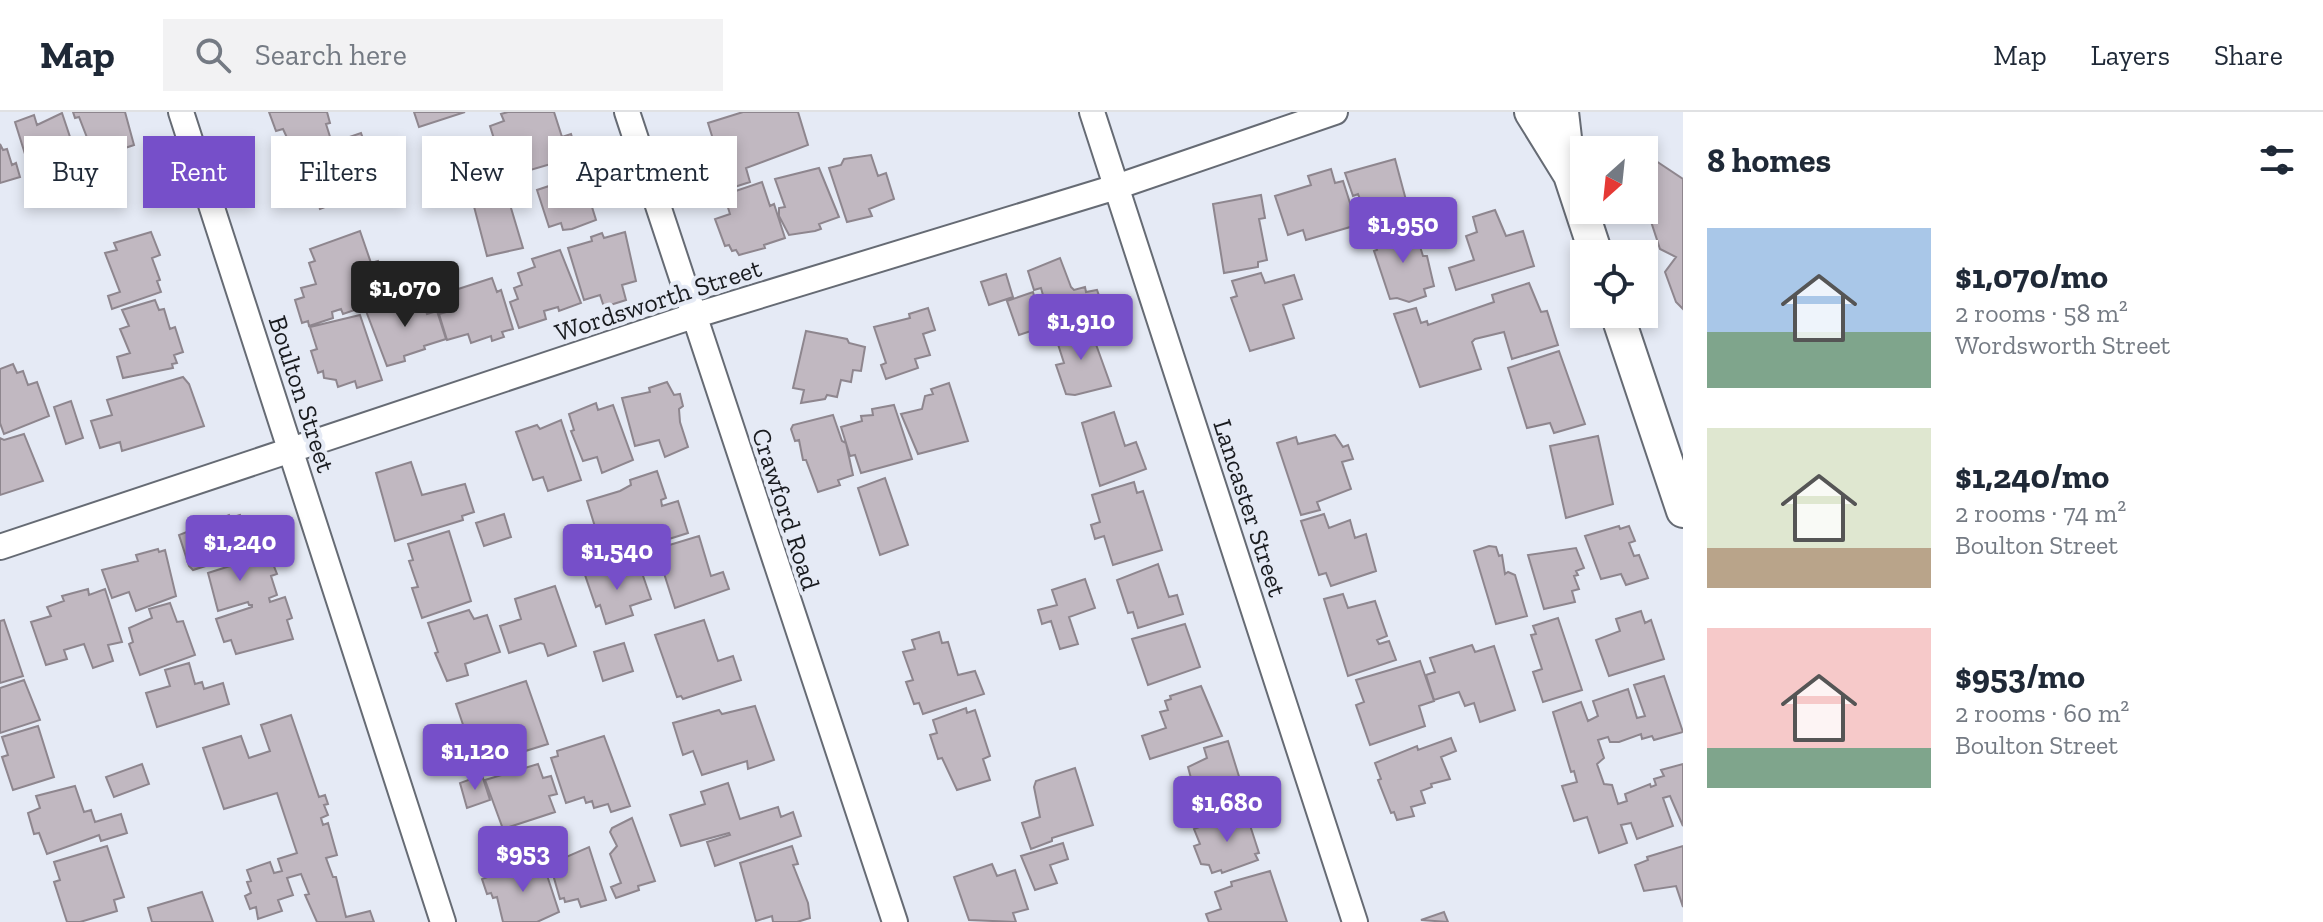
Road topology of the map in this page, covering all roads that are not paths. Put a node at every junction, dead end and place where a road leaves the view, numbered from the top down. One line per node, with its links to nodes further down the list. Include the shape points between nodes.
1 (181, 112): 11 (street, Boulton Street)
2 (627, 112): 9 (street, Crawford Road)
3 (1092, 112): 8 (street, Lancaster Street)
4 (1335, 112): 8 (street, Wordsworth Street)
5 (1531, 112): 7 (street)
6 (1562, 112): 7 (street)
7 (1570, 175)
8 (1116, 187): 9 (street, Wordsworth Street); 16 (street, Lancaster Street)
9 (693, 316): 11 (street, Wordsworth Street); 15 (street, Crawford Road)
10 (1622, 328): 12 (street)
11 (290, 449): 13 (street, Wordsworth Street); 14 (street, Boulton Street)
12 (1683, 511)
13 (0, 547)
14 (443, 922)
15 (895, 922)
16 (1355, 922)

